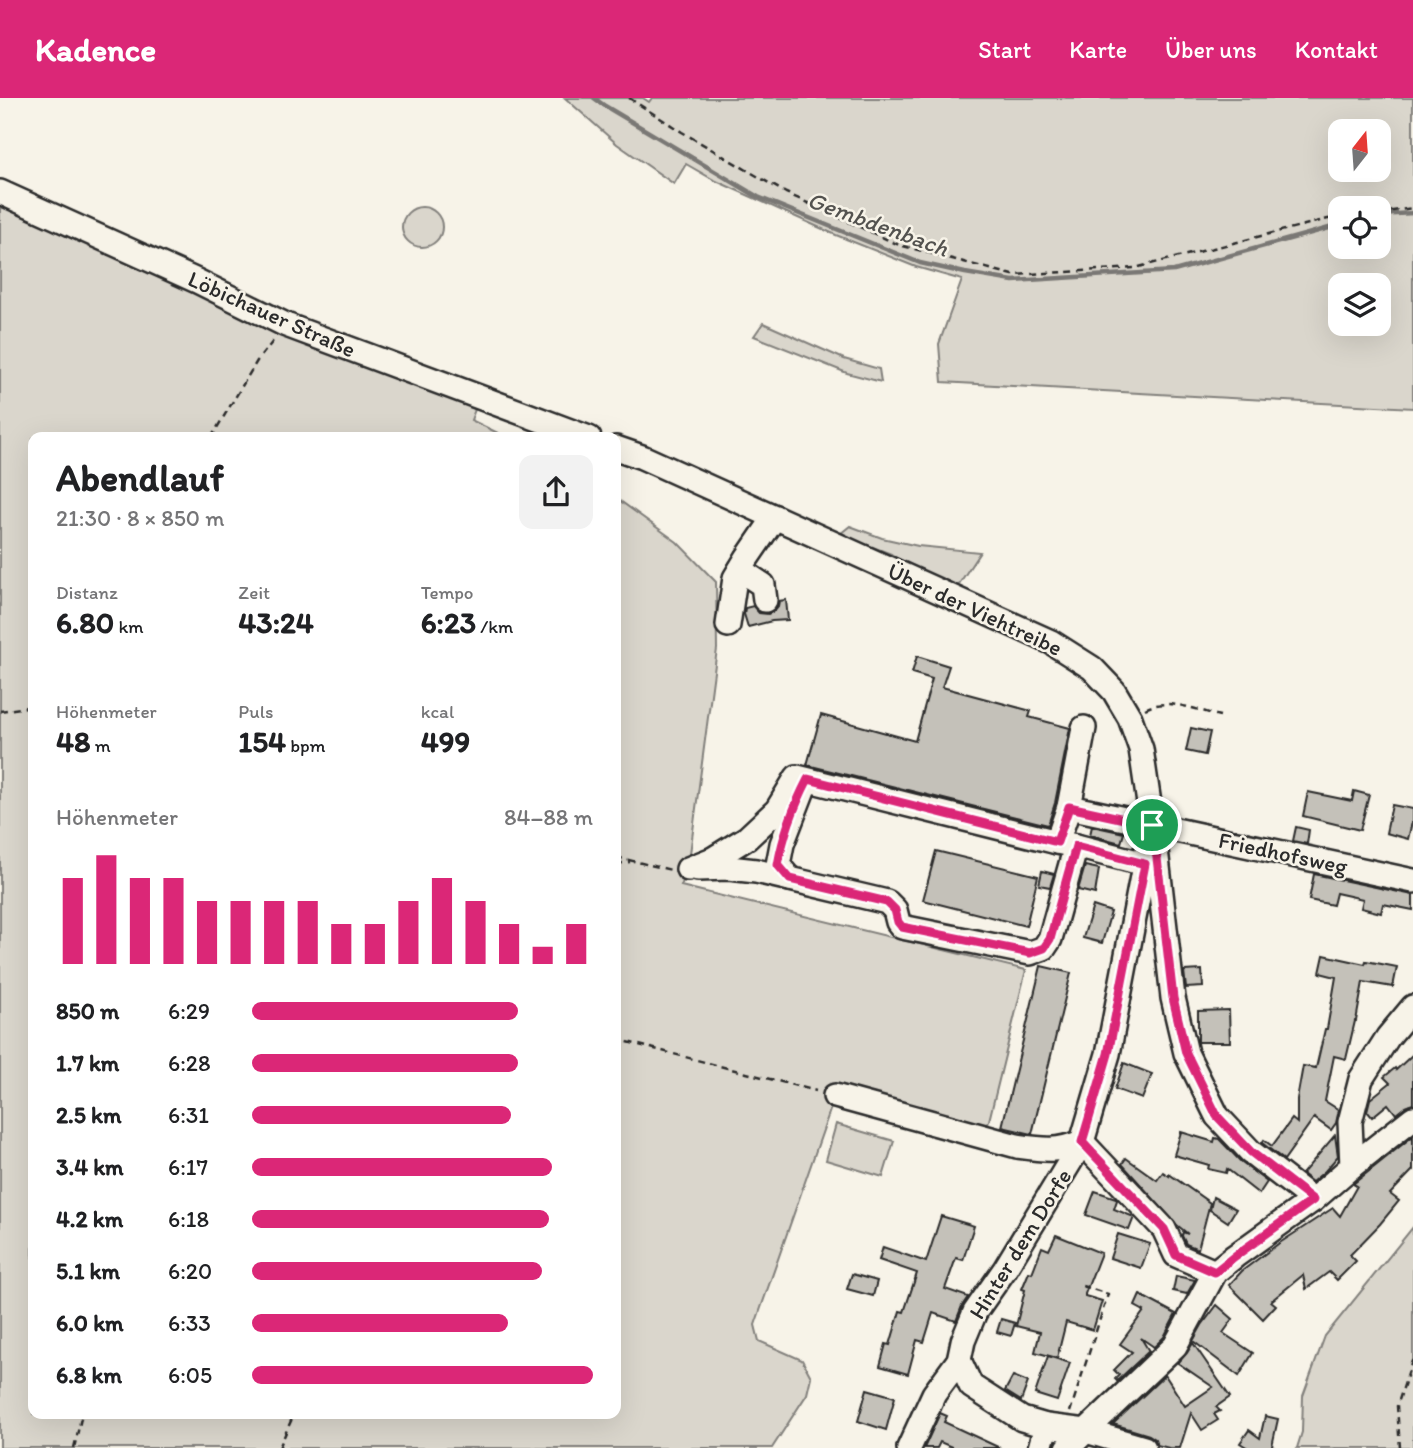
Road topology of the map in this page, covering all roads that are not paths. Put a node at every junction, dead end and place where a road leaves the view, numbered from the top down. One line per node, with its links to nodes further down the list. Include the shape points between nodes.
1 (0, 192): 2 (street, Löbichauer Straße, via 286,325)
2 (573, 432)
3 (621, 450): 4 (street, Über der Viehtreibe)
4 (775, 517): 5 (street); 11 (street, Über der Viehtreibe, via 1051,642 1092,668 1114,691 1130,718 1141,749)
5 (740, 570): 6 (street, via 763,585); 7 (street)
6 (765, 600)
7 (728, 625)
8 (1084, 729): 10 (street)
9 (808, 779): 12 (street); 14 (street, via 778,865); 14 (street, via 797,777 777,810 747,838 688,869 729,868)
10 (1069, 807): 11 (street, Friedhofsweg); 12 (street)
11 (1152, 825): 13 (street, Hinter dem Dorfe); 15 (street, Friedhofsweg); 21 (street, Über der Viehtreibe, via 1173,998 1186,1053 1217,1116 1251,1152)
12 (1066, 844): 13 (street); 14 (street, via 1050,939 1044,948 1030,953 902,927 887,902)
13 (1145, 864): 19 (street, Hinter dem Dorfe, via 1108,1054)
14 (790, 879)
15 (1413, 881)
16 (1413, 1007): 20 (street, via 1361,1079 1350,1122)
17 (835, 1096): 19 (street, via 1017,1146 1065,1149)
18 (1413, 1118): 20 (street)
19 (1082, 1142): 22 (street, via 1164,1229 1176,1255); 23 (street, Hinter dem Dorfe, via 975,1312)
20 (1352, 1166): 21 (street)
21 (1313, 1200): 22 (street)
22 (1215, 1272): 24 (street, via 1175,1346)
23 (959, 1360): 24 (street, via 971,1386 1022,1419); 25 (street, Hinter dem Dorfe, via 934,1394)
24 (1061, 1436): 26 (street)
25 (909, 1448)
26 (1144, 1448)

